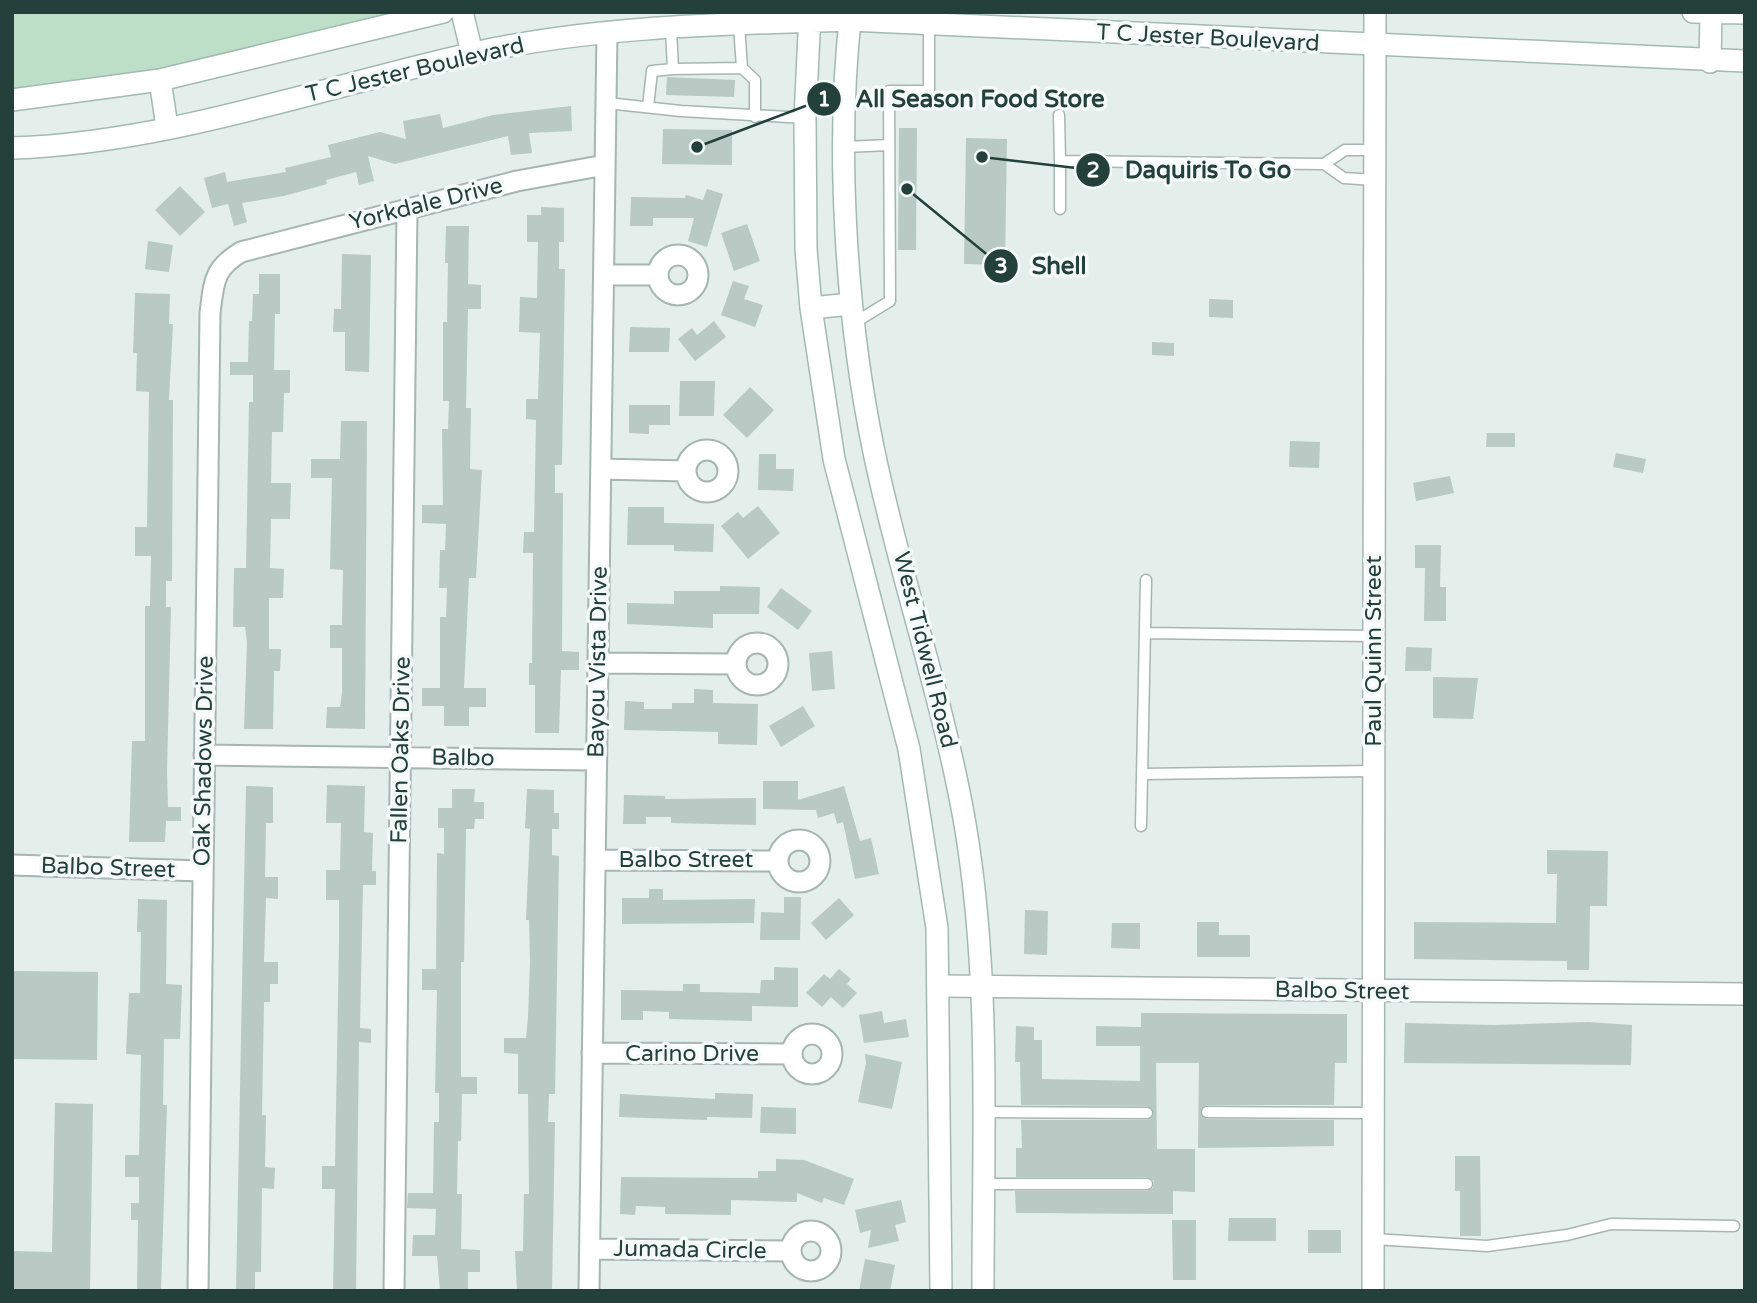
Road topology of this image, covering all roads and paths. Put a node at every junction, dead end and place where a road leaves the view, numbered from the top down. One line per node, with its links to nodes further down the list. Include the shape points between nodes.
1 (443, 12): 19 (main road)
2 (462, 12): 14 (main road)
3 (1375, 12): 13 (main road, Paul Quinn Street)
4 (1693, 12): 5 (main road)
5 (1711, 13): 6 (main road); 16 (main road)
6 (1745, 13)
7 (851, 16): 8 (main road, T C Jester Boulevard); 9 (main road, T C Jester Boulevard); 28 (main road, West Tidwell Road)
8 (810, 17): 10 (main road, T C Jester Boulevard); 25 (main road, West Tidwell Road)
9 (929, 24): 13 (main road, T C Jester Boulevard); 27 (lane, via 929,91 889,91)
10 (739, 25): 11 (main road, T C Jester Boulevard); 17 (lane)
11 (671, 29): 12 (main road, T C Jester Boulevard); 18 (lane)
12 (607, 32): 14 (main road, T C Jester Boulevard); 21 (street, Bayou Vista Drive)
13 (1375, 46): 16 (main road, T C Jester Boulevard); 30 (main road, Paul Quinn Street)
14 (472, 53): 26 (main road, T C Jester Boulevard)
15 (1745, 61): 16 (main road, T C Jester Boulevard)
16 (1710, 62)
17 (742, 68): 18 (lane); 24 (lane, via 755,80)
18 (673, 69): 22 (lane, via 652,71)
19 (160, 80): 20 (main road); 26 (main road)
20 (12, 100)
21 (607, 103): 22 (lane); 33 (street, Bayou Vista Drive)
22 (648, 107): 24 (lane)
23 (1059, 115): 31 (lane)
24 (755, 117): 25 (lane)
25 (805, 118): 40 (main road, West Tidwell Road)
26 (167, 127): 29 (main road, T C Jester Boulevard)
27 (889, 145): 28 (lane); 41 (lane, via 890,301)
28 (845, 147): 41 (main road, West Tidwell Road)
29 (12, 148)
30 (1374, 150): 32 (lane, via 1345,150); 34 (main road, Paul Quinn Street)
31 (1060, 161): 32 (lane); 36 (lane)
32 (1324, 164): 34 (lane, via 1344,178)
33 (605, 165): 35 (street, Yorkdale Drive); 38 (street, Bayou Vista Drive)
34 (1374, 180): 46 (main road, Paul Quinn Street)
35 (407, 209): 37 (street, Yorkdale Drive); 52 (street, Fallen Oaks Drive)
36 (1060, 209)
37 (249, 249): 51 (street, Oak Shadows Drive, via 223,263 215,279 210,313)
38 (604, 275): 39 (street); 42 (street, Bayou Vista Drive)
39 (658, 275)
40 (811, 308): 41 (main road); 48 (main road, West Tidwell Road, via 834,459)
41 (852, 314): 47 (main road, West Tidwell Road, via 874,452)
42 (601, 469): 43 (street); 49 (street, Bayou Vista Drive)
43 (686, 471)
44 (1146, 580): 45 (lane)
45 (1145, 633): 46 (lane); 55 (lane)
46 (1374, 636): 54 (main road, Paul Quinn Street)
47 (922, 643): 48 (main road); 61 (main road, West Tidwell Road, via 954,763 975,898)
48 (885, 653): 62 (main road, West Tidwell Road, via 924,834)
49 (598, 663): 50 (street); 53 (street, Bayou Vista Drive)
50 (736, 664)
51 (204, 755): 52 (street, Balbo); 60 (street, Oak Shadows Drive)
52 (401, 757): 53 (street, Balbo); 78 (street, Fallen Oaks Drive)
53 (596, 760): 57 (street, Bayou Vista Drive)
54 (1374, 771): 55 (lane); 63 (main road, Paul Quinn Street)
55 (1142, 774): 56 (lane)
56 (1141, 826)
57 (595, 860): 58 (street, Balbo Street); 65 (street, Bayou Vista Drive)
58 (778, 861)
59 (12, 865): 60 (street, Balbo Street)
60 (203, 871): 77 (street, Oak Shadows Drive)
61 (981, 985): 62 (main road, Balbo Street); 63 (main road, Balbo Street); 67 (main road, West Tidwell Road)
62 (940, 986): 80 (main road, West Tidwell Road)
63 (1374, 992): 64 (main road, Balbo Street); 70 (main road, Paul Quinn Street)
64 (1745, 994)
65 (592, 1053): 66 (street, Carino Drive); 75 (street, Bayou Vista Drive)
66 (792, 1054)
67 (983, 1112): 69 (lane); 71 (main road, West Tidwell Road)
68 (1207, 1112): 70 (lane)
69 (1146, 1113)
70 (1374, 1114): 74 (main road, Paul Quinn Street)
71 (983, 1184): 72 (lane); 81 (main road, West Tidwell Road)
72 (1147, 1184)
73 (1734, 1226): 74 (lane, via 1611,1224 1487,1245)
74 (1373, 1239): 82 (main road, Paul Quinn Street)
75 (590, 1249): 76 (street, Jumada Circle); 79 (street, Bayou Vista Drive)
76 (790, 1251)
77 (198, 1291)
78 (394, 1291)
79 (589, 1291)
80 (941, 1291)
81 (983, 1291)
82 (1373, 1291)

